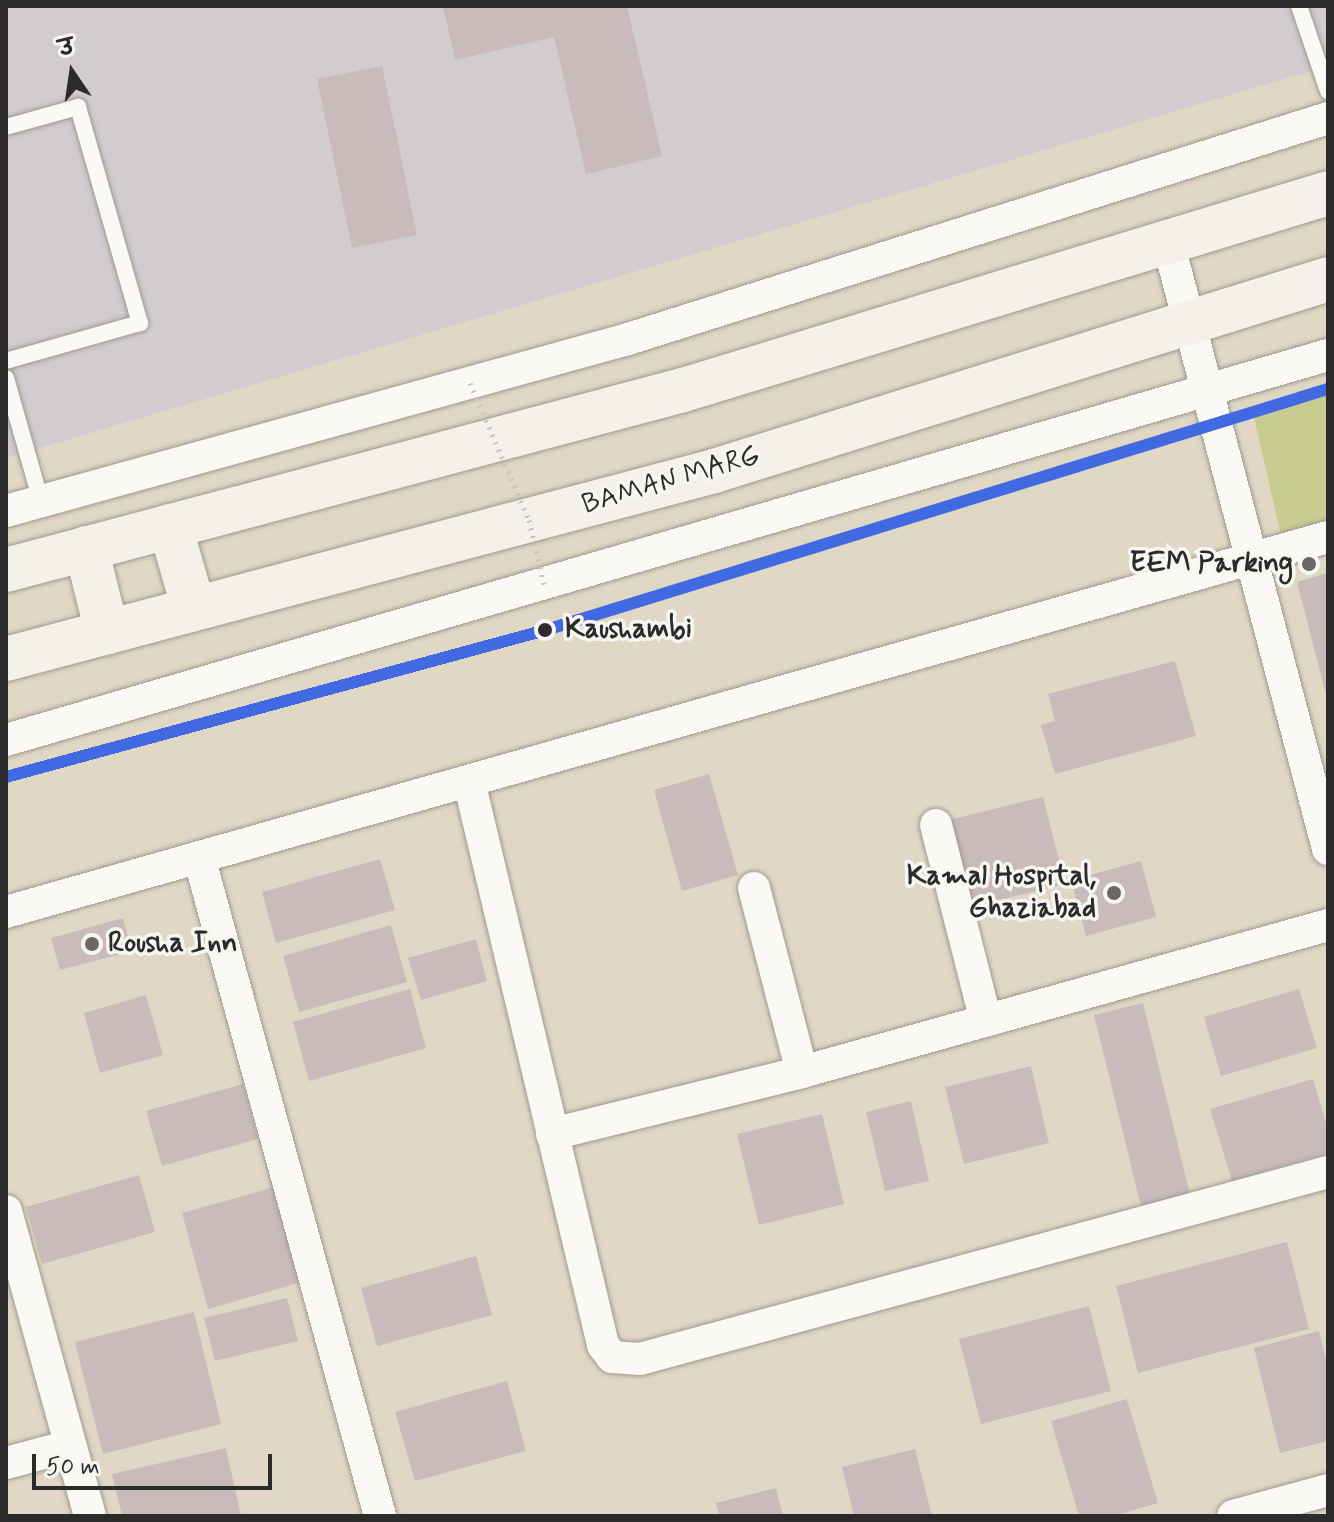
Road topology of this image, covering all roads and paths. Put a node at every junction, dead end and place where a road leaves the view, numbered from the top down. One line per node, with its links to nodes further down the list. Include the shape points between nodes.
1 (1299, 6): 2 (lane)
2 (1328, 91)
3 (1328, 118): 12 (street, via 628,339)
4 (6, 127): 10 (lane, via 78,107 140,323)
5 (1328, 193): 6 (main road)
6 (1168, 242): 8 (street); 14 (main road, via 683,390)
7 (1328, 279): 8 (main road, BAMAN MARG)
8 (1189, 323): 13 (street); 17 (main road, BAMAN MARG, via 714,471)
9 (1328, 355): 13 (street)
10 (6, 361)
11 (6, 378): 15 (lane)
12 (470, 383): 14 (path, bridge); 15 (street)
13 (1207, 392): 21 (street); 23 (street)
14 (495, 441): 17 (path, bridge); 18 (main road)
15 (41, 502): 16 (street)
16 (6, 511)
17 (529, 520): 23 (path, bridge); 24 (main road, BAMAN MARG)
18 (170, 526): 20 (main road); 24 (main road)
19 (1328, 537): 21 (street)
20 (86, 548): 22 (main road); 25 (main road)
21 (1252, 560): 28 (street); 30 (street)
22 (6, 570)
23 (544, 584): 27 (street)
24 (194, 609): 25 (main road, BAMAN MARG)
25 (107, 632): 26 (main road, BAMAN MARG)
26 (6, 659)
27 (6, 740)
28 (469, 781): 31 (street); 37 (street)
29 (936, 825): 35 (street)
30 (1328, 849)
31 (199, 857): 33 (street); 44 (street)
32 (754, 888): 36 (street)
33 (6, 912)
34 (1328, 925): 35 (street)
35 (986, 1021): 36 (street)
36 (802, 1072): 37 (street)
37 (552, 1134): 38 (street, via 603,1345 612,1357 626,1360)
38 (1328, 1172)
39 (6, 1211): 40 (street)
40 (70, 1446): 41 (street); 43 (street)
41 (6, 1463)
42 (1328, 1490): 45 (street)
43 (90, 1516)
44 (380, 1516)
45 (1233, 1516)

